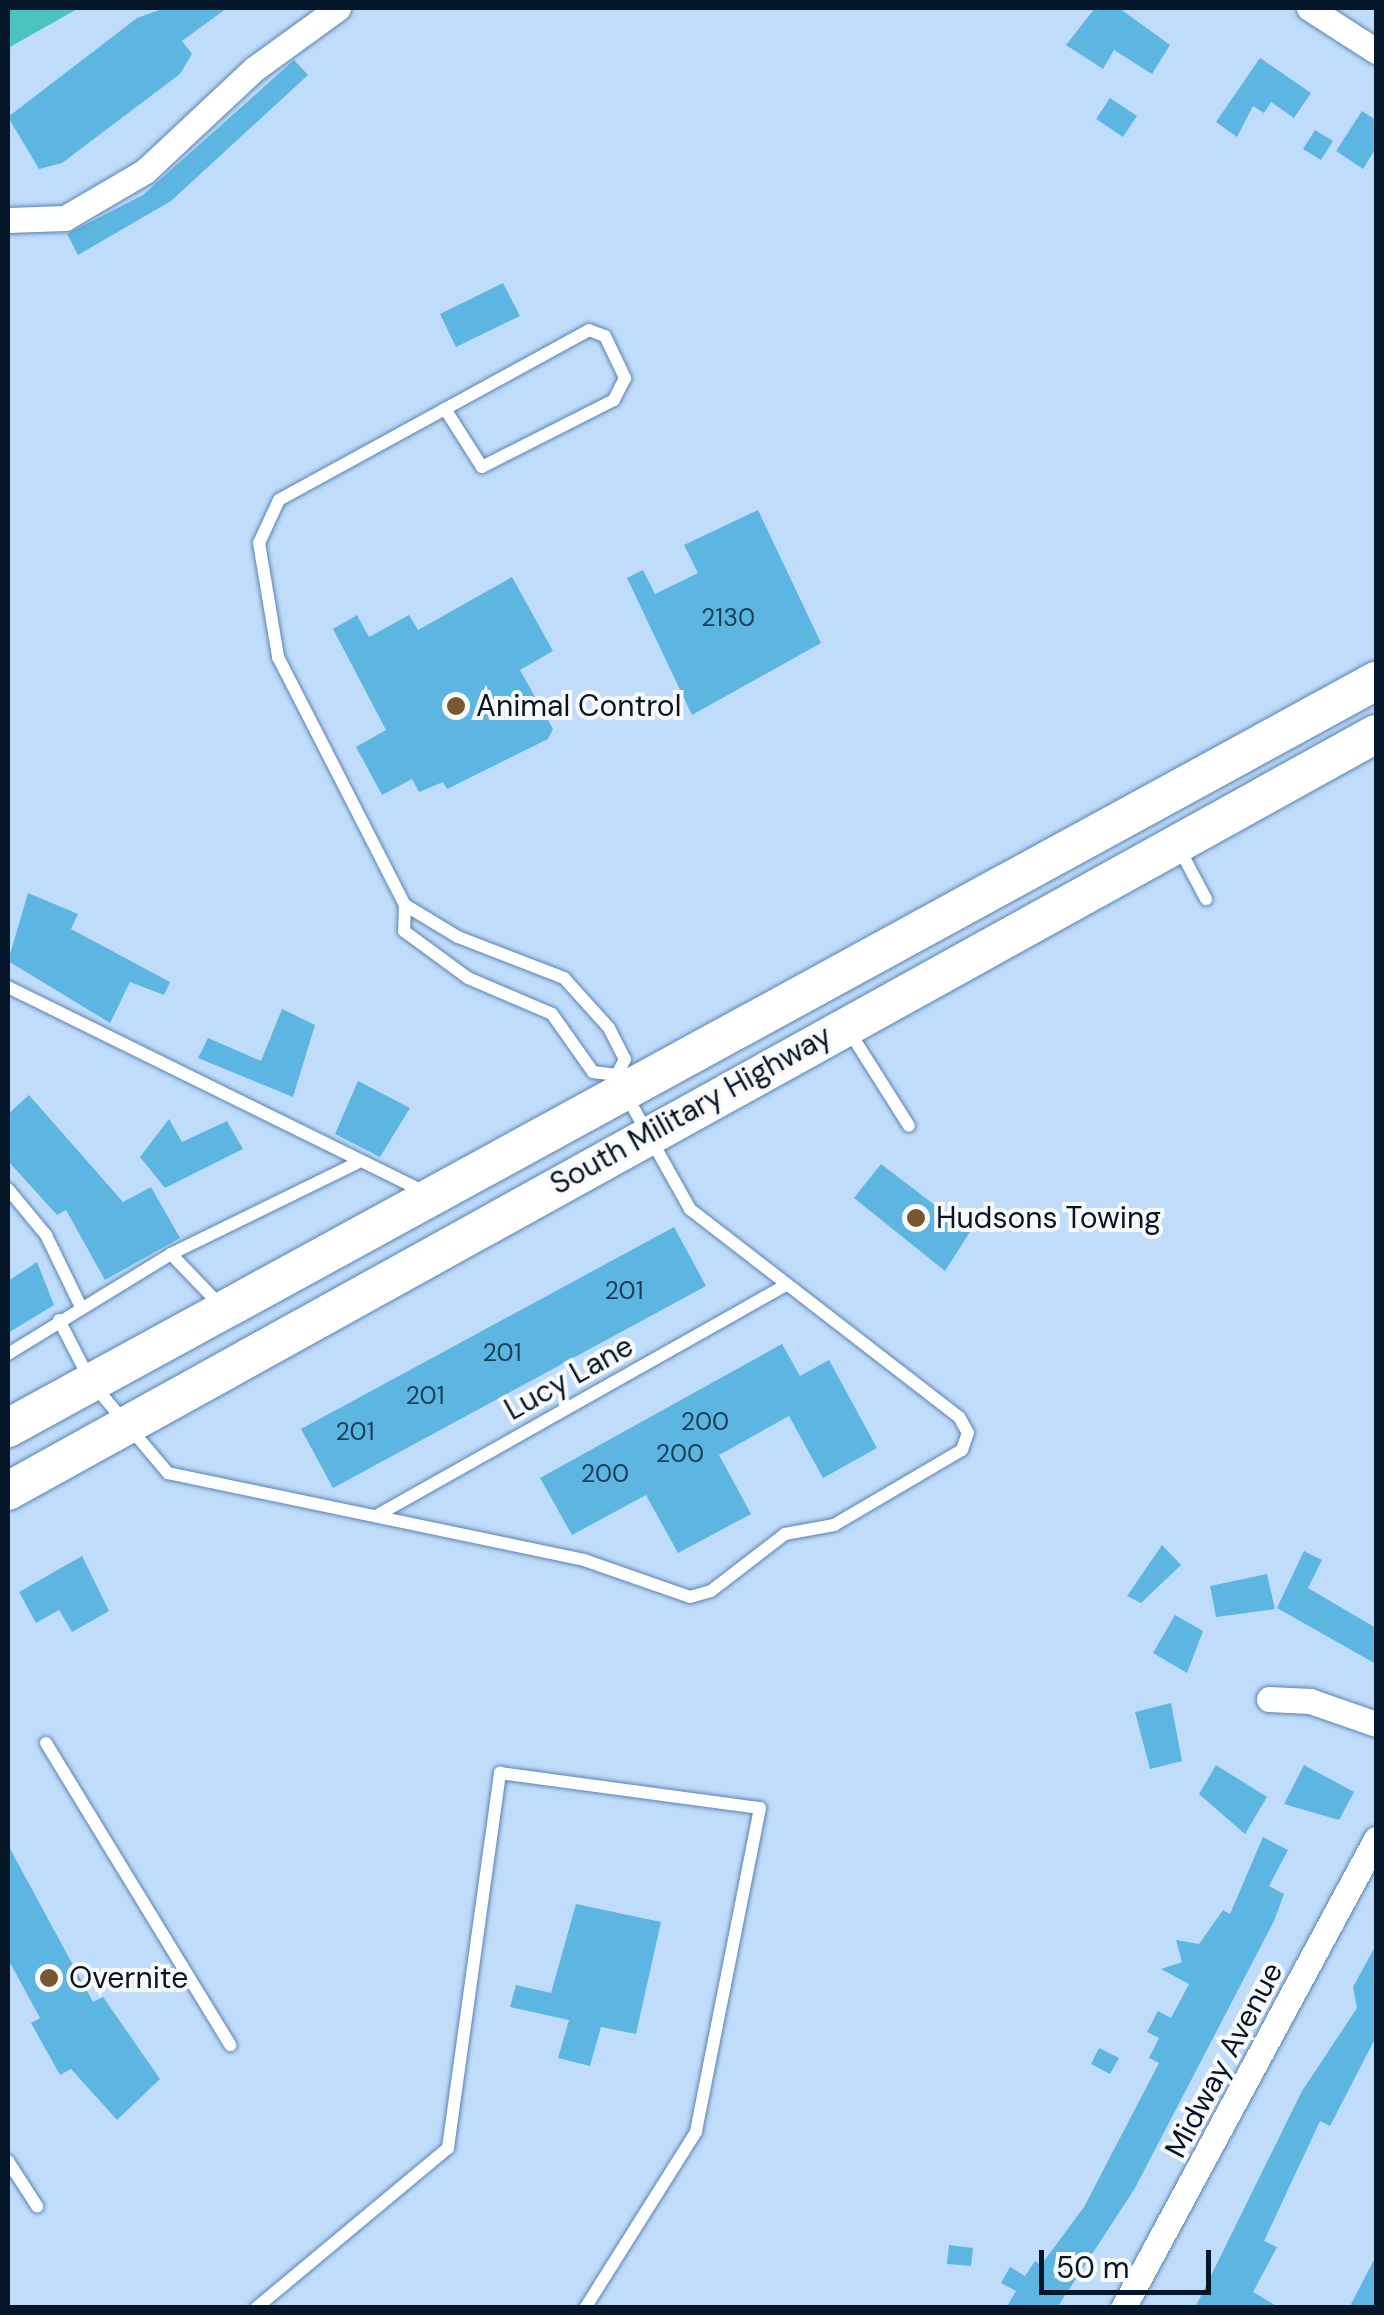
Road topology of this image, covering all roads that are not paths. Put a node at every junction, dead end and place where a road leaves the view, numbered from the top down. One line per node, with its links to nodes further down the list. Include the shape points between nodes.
1 (338, 8): 4 (street, via 254,69 145,171 66,218)
2 (1309, 8): 3 (street)
3 (1376, 51)
4 (8, 223)
5 (445, 409): 5 (lane, via 482,467 614,400 625,378 605,336 589,330); 10 (lane, via 279,500 259,544 278,657)
6 (1376, 680): 13 (main road, South Military Highway)
7 (1376, 734): 8 (main road, South Military Highway)
8 (1176, 844): 9 (lane); 12 (main road, South Military Highway)
9 (1206, 899)
10 (405, 905): 13 (lane, via 404,931 421,951 552,1014 593,1072); 13 (lane, via 458,937 564,978 609,1028 626,1059)
11 (8, 987): 16 (lane)
12 (846, 1025): 14 (lane); 15 (main road, South Military Highway)
13 (621, 1084): 15 (lane); 18 (main road, South Military Highway)
14 (909, 1126)
15 (647, 1134): 20 (lane, via 690,1209); 27 (main road, South Military Highway)
16 (356, 1163): 18 (lane); 19 (lane)
17 (8, 1189): 21 (lane, via 46,1235)
18 (435, 1197): 22 (main road, South Military Highway)
19 (172, 1254): 21 (lane); 22 (lane)
20 (787, 1284): 30 (lane, Lucy Lane); 30 (lane, via 959,1417 968,1433 962,1450 834,1525 785,1534 690,1597 584,1560)
21 (81, 1306): 23 (lane)
22 (225, 1310): 25 (main road, South Military Highway)
23 (58, 1320): 24 (lane); 25 (lane)
24 (8, 1354)
25 (91, 1382): 26 (main road); 27 (lane); 28 (main road, South Military Highway)
26 (8, 1417)
27 (129, 1423): 29 (main road, South Military Highway); 30 (lane, via 168,1473)
28 (8, 1428)
29 (8, 1491)
30 (376, 1516)
31 (1268, 1698): 32 (street, via 1310,1701)
32 (1376, 1724)
33 (46, 1743): 35 (lane)
34 (1376, 1840): 40 (street, Midway Avenue)
35 (230, 2044)
36 (8, 2162): 37 (lane)
37 (37, 2206)
38 (256, 2308): 39 (lane, via 448,2148 500,1773 760,1808 696,2132)
39 (585, 2308)
40 (1124, 2308)

